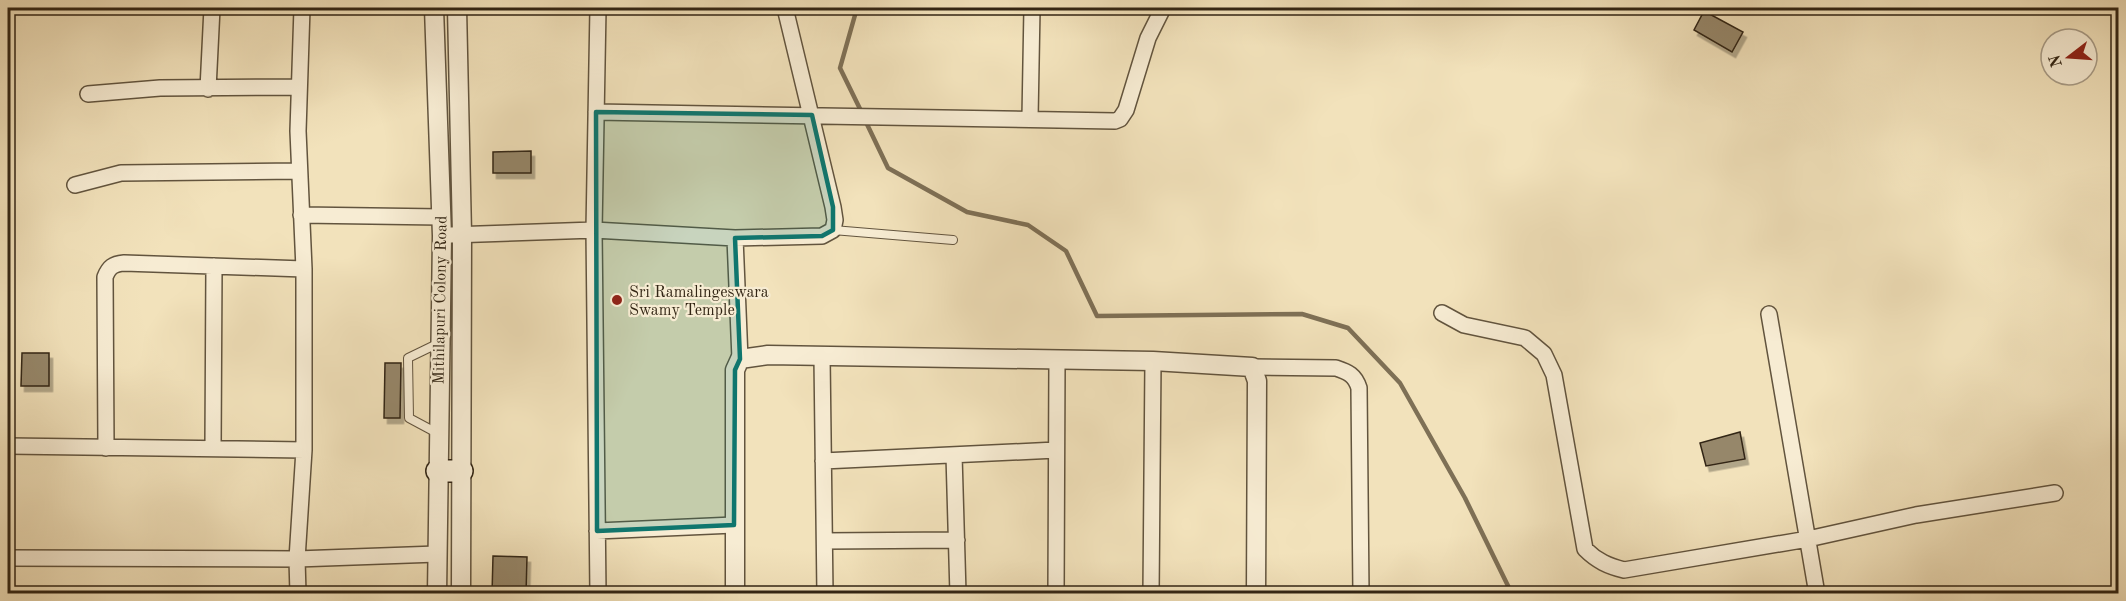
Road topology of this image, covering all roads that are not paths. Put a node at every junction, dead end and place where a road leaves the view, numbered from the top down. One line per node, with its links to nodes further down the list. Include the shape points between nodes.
1 (212, 8): 10 (street)
2 (302, 8): 9 (street)
3 (434, 8): 18 (street, Mithilapuri Colony Road)
4 (457, 8): 21 (street, Mithilapuri Colony Road)
5 (598, 8): 12 (street)
6 (785, 8): 13 (street)
7 (1032, 8): 14 (street)
8 (1163, 8): 14 (street, via 1148,38 1136,87 1120,119)
9 (299, 87): 10 (street); 15 (street)
10 (208, 89): 11 (street, via 126,89)
11 (88, 94)
12 (596, 112): 13 (street); 19 (street)
13 (812, 115): 14 (street); 20 (street, via 833,207)
14 (1030, 118)
15 (299, 171): 16 (street, via 121,173); 17 (street)
16 (75, 185)
17 (301, 214): 18 (street); 26 (street)
18 (441, 217): 22 (street, Mithilapuri Colony Road)
19 (594, 230): 21 (street); 23 (street); 47 (street)
20 (833, 230): 23 (street, via 822,236); 24 (lane)
21 (462, 234): 22 (street); 44 (street, Mithilapuri Colony Road)
22 (442, 236): 29 (street, Mithilapuri Colony Road)
23 (735, 238): 31 (street)
24 (953, 240)
25 (214, 266): 26 (street); 37 (street); 38 (street, via 124,263 114,264 108,270)
26 (304, 268): 39 (street)
27 (1442, 313): 48 (street, via 1464,325 1526,338 1544,354 1554,375 1585,549 1597,561 1624,570)
28 (1769, 314): 48 (street)
29 (439, 343): 35 (street, Mithilapuri Colony Road); 35 (lane, via 408,358 409,418)
30 (822, 357): 31 (street, via 768,355); 32 (street); 42 (street)
31 (740, 359): 46 (street, via 733,387)
32 (1057, 360): 33 (street); 40 (street)
33 (1153, 361): 34 (street); 62 (street)
34 (1252, 368): 63 (street, via 1257,381); 64 (street, via 1336,368 1356,379)
35 (437, 433): 43 (street, Mithilapuri Colony Road)
36 (8, 446): 38 (street)
37 (213, 447): 38 (street); 39 (street)
38 (106, 448)
39 (304, 450): 53 (street)
40 (1056, 450): 41 (street); 61 (street)
41 (954, 455): 42 (street); 49 (street)
42 (823, 461): 50 (street)
43 (437, 471): 44 (main road); 51 (street, Mithilapuri Colony Road)
44 (462, 471): 56 (street, Mithilapuri Colony Road)
45 (2055, 493): 48 (street, via 1916,515)
46 (735, 525): 47 (street); 58 (street)
47 (597, 531): 57 (street)
48 (1808, 539): 65 (street)
49 (957, 540): 50 (street); 60 (street)
50 (825, 541): 59 (street)
51 (437, 554): 53 (street); 55 (street, Mithilapuri Colony Road)
52 (8, 558): 53 (street)
53 (297, 559): 54 (street)
54 (298, 594)
55 (437, 594)
56 (460, 594)
57 (598, 594)
58 (735, 594)
59 (825, 594)
60 (958, 594)
61 (1056, 594)
62 (1151, 594)
63 (1256, 594)
64 (1361, 594)
65 (1817, 594)

